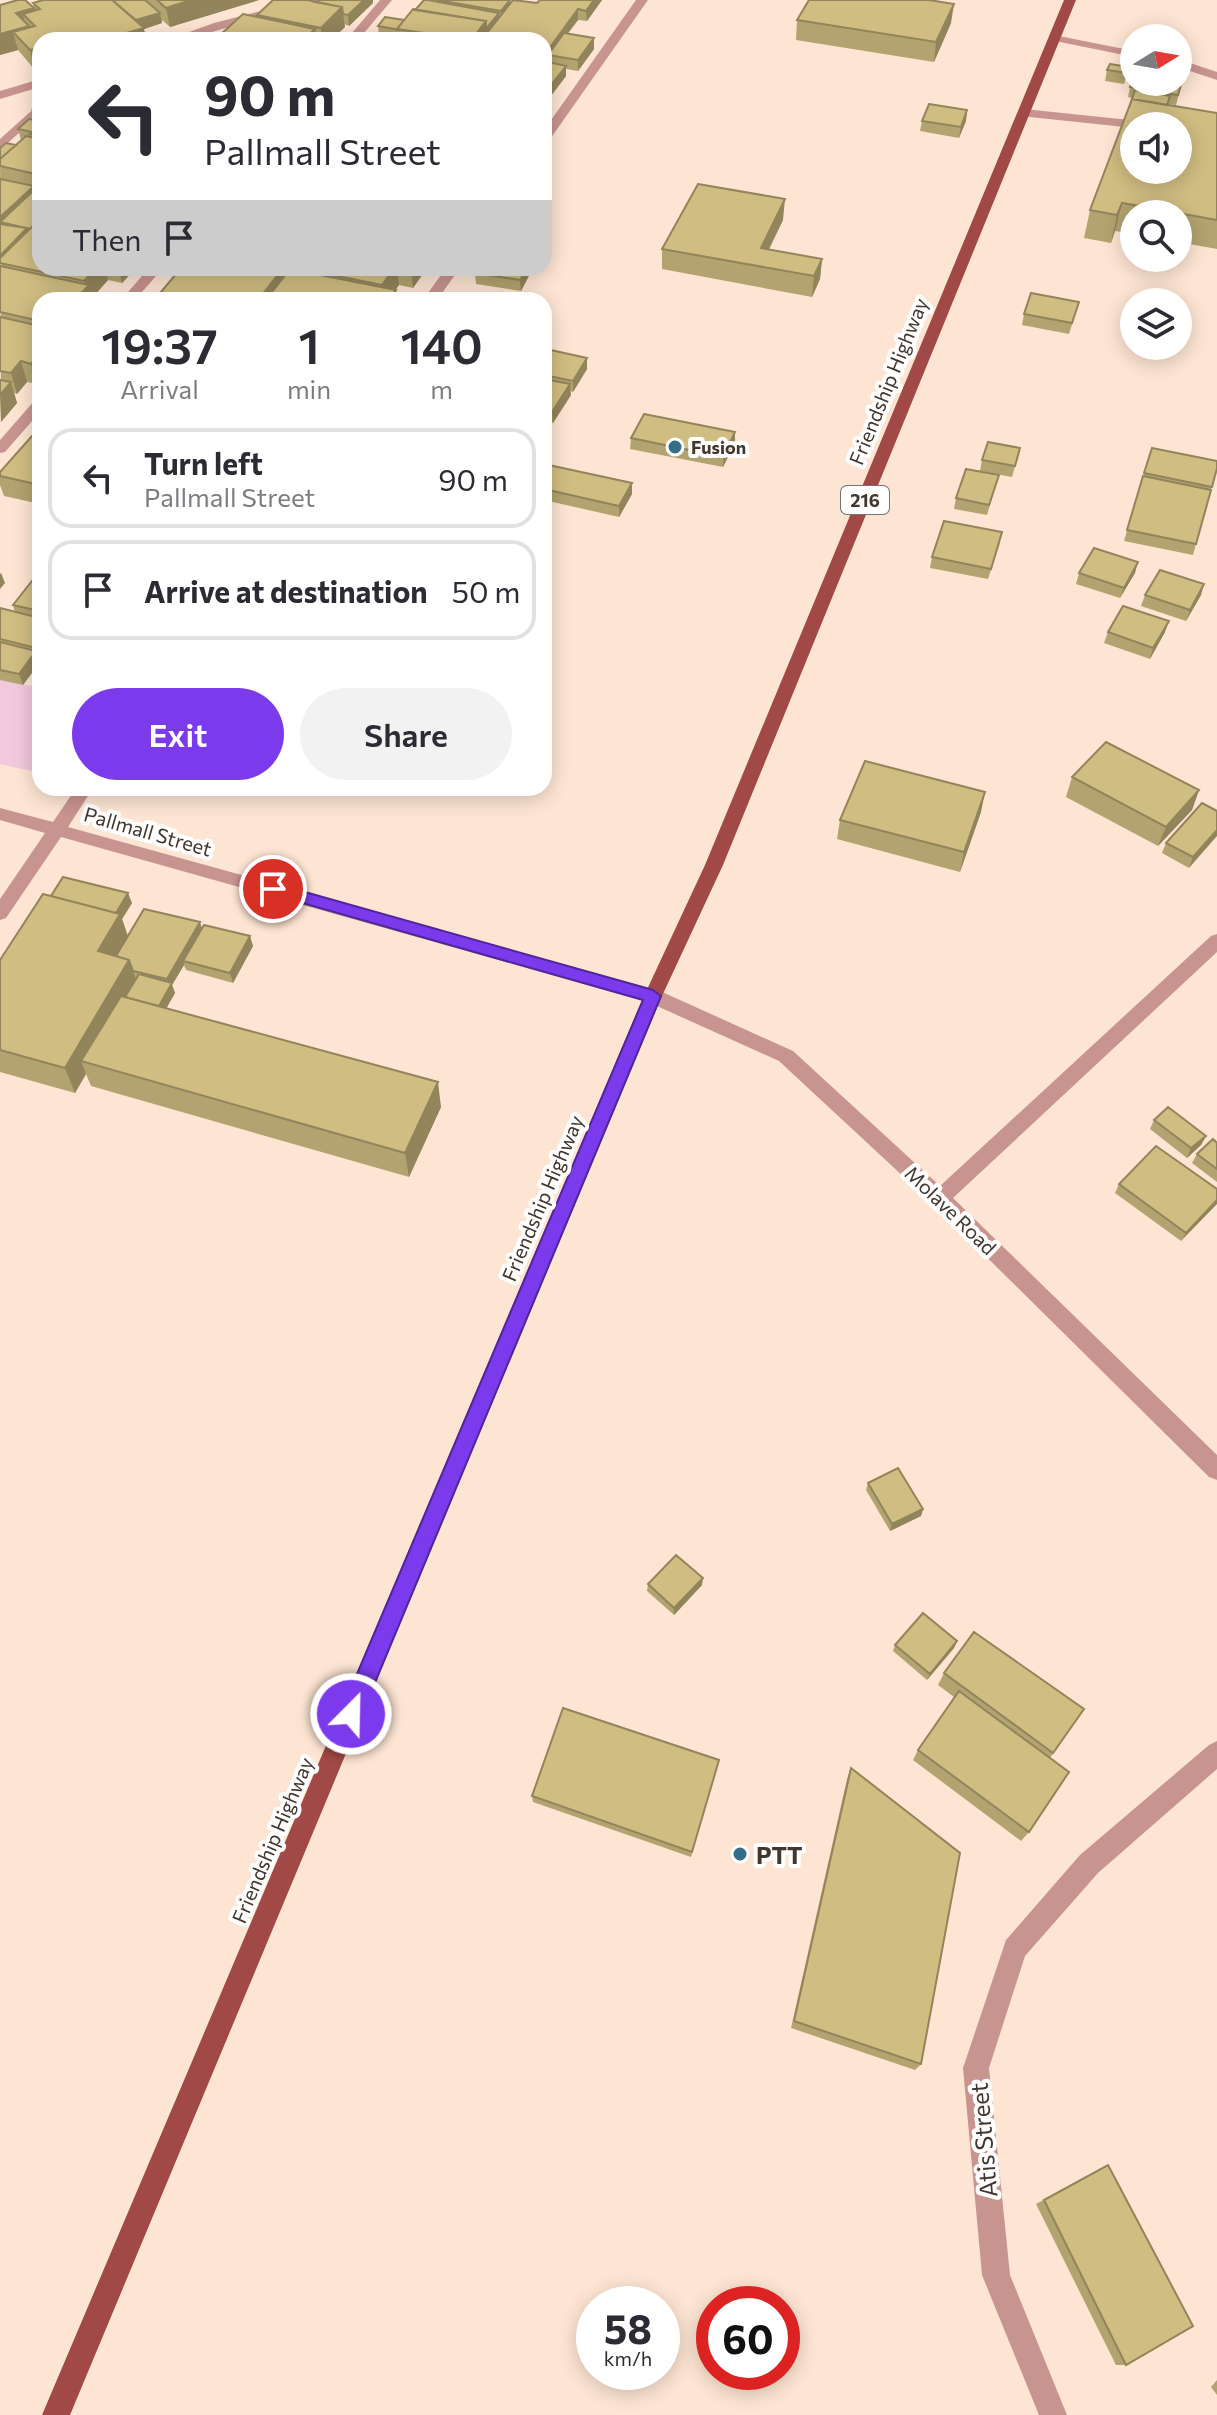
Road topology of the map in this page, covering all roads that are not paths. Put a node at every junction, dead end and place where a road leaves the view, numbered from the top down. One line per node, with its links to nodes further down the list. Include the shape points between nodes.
1 (317, 0): 5 (street)
2 (386, 0): 6 (street)
3 (642, 0): 16 (street)
4 (1070, 0): 7 (main road, Friendship Highway / 216)
5 (197, 32)
6 (359, 32)
7 (1054, 38): 8 (street); 13 (main road, Friendship Highway / 216)
8 (1120, 51)
9 (1192, 68): 10 (street)
10 (1217, 76)
11 (32, 85): 12 (street)
12 (0, 95)
13 (1024, 113): 15 (street); 27 (main road, Friendship Highway / 216, via 714,865)
14 (32, 115): 17 (street)
15 (1120, 123)
16 (552, 128)
17 (0, 146)
18 (149, 276): 19 (street)
19 (135, 292)
20 (32, 412): 21 (street)
21 (0, 449)
22 (79, 796): 24 (street)
23 (0, 814): 24 (street, Pallmall Street)
24 (57, 828): 25 (street); 27 (street, Pallmall Street)
25 (0, 913)
26 (1217, 941): 28 (street)
27 (653, 996): 28 (street, Molave Road, via 786,1056); 31 (main road, Friendship Highway / 216)
28 (940, 1198): 29 (street, Molave Road)
29 (1217, 1470)
30 (1217, 1753): 32 (street, Atis Street, via 1089,1864 1015,1949 976,2068 996,2275)
31 (56, 2415)
32 (1053, 2415)

